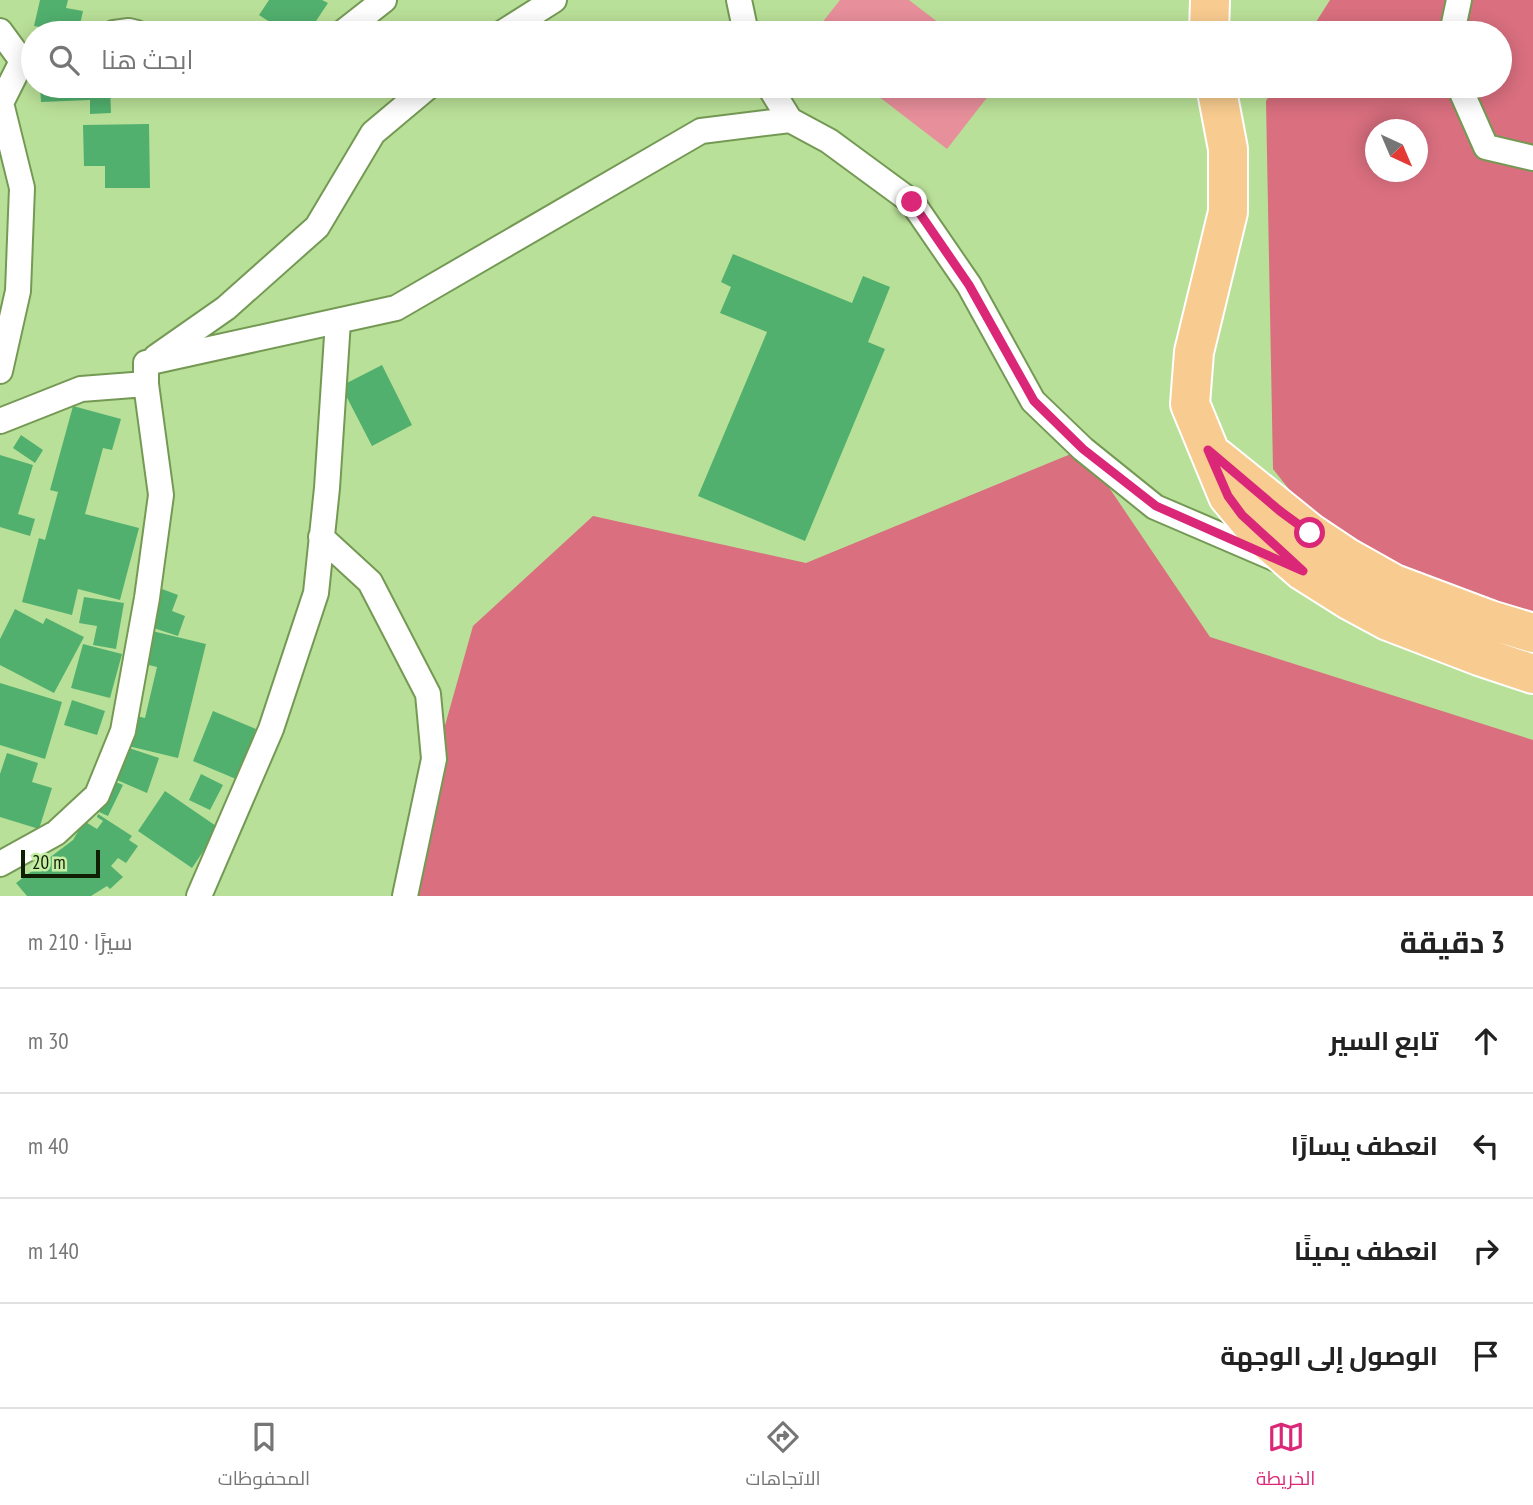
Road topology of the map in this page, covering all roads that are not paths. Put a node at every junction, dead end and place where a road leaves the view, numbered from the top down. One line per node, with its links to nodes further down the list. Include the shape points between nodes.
1 (384, 0): 6 (street)
2 (554, 0): 7 (street)
3 (739, 0): 8 (street)
4 (1210, 0): 9 (main road)
5 (1459, 0): 10 (street)
6 (357, 21)
7 (521, 21)
8 (743, 21)
9 (1209, 21)
10 (1455, 21)
11 (0, 32): 12 (street)
12 (21, 52)
13 (21, 70): 21 (street, via 1,103 22,188 18,291)
14 (415, 98): 22 (street, via 373,133 317,227)
15 (776, 98): 18 (street)
16 (1218, 98): 24 (main road, via 1228,149 1228,212 1194,352 1190,404)
17 (1464, 98): 19 (street, via 1486,147)
18 (790, 120): 20 (street, via 701,131 396,308); 26 (street, via 829,141 912,202 969,285 1034,401 1083,449 1156,506)
19 (1533, 158)
20 (338, 321): 22 (street); 25 (street)
21 (0, 371)
22 (146, 373): 23 (street, via 81,390); 29 (street, via 161,495 122,731 97,795 55,833)
23 (0, 421)
24 (1208, 450): 26 (main road, via 1228,496 1242,515); 27 (main road, via 1280,511 1346,557 1394,584)
25 (321, 537): 30 (street, via 316,593 271,729); 31 (street, via 370,582 428,694 434,759)
26 (1303, 571): 28 (main road, via 1388,621)
27 (1533, 633)
28 (1533, 674)
29 (0, 864)
30 (199, 896)
31 (405, 896)

